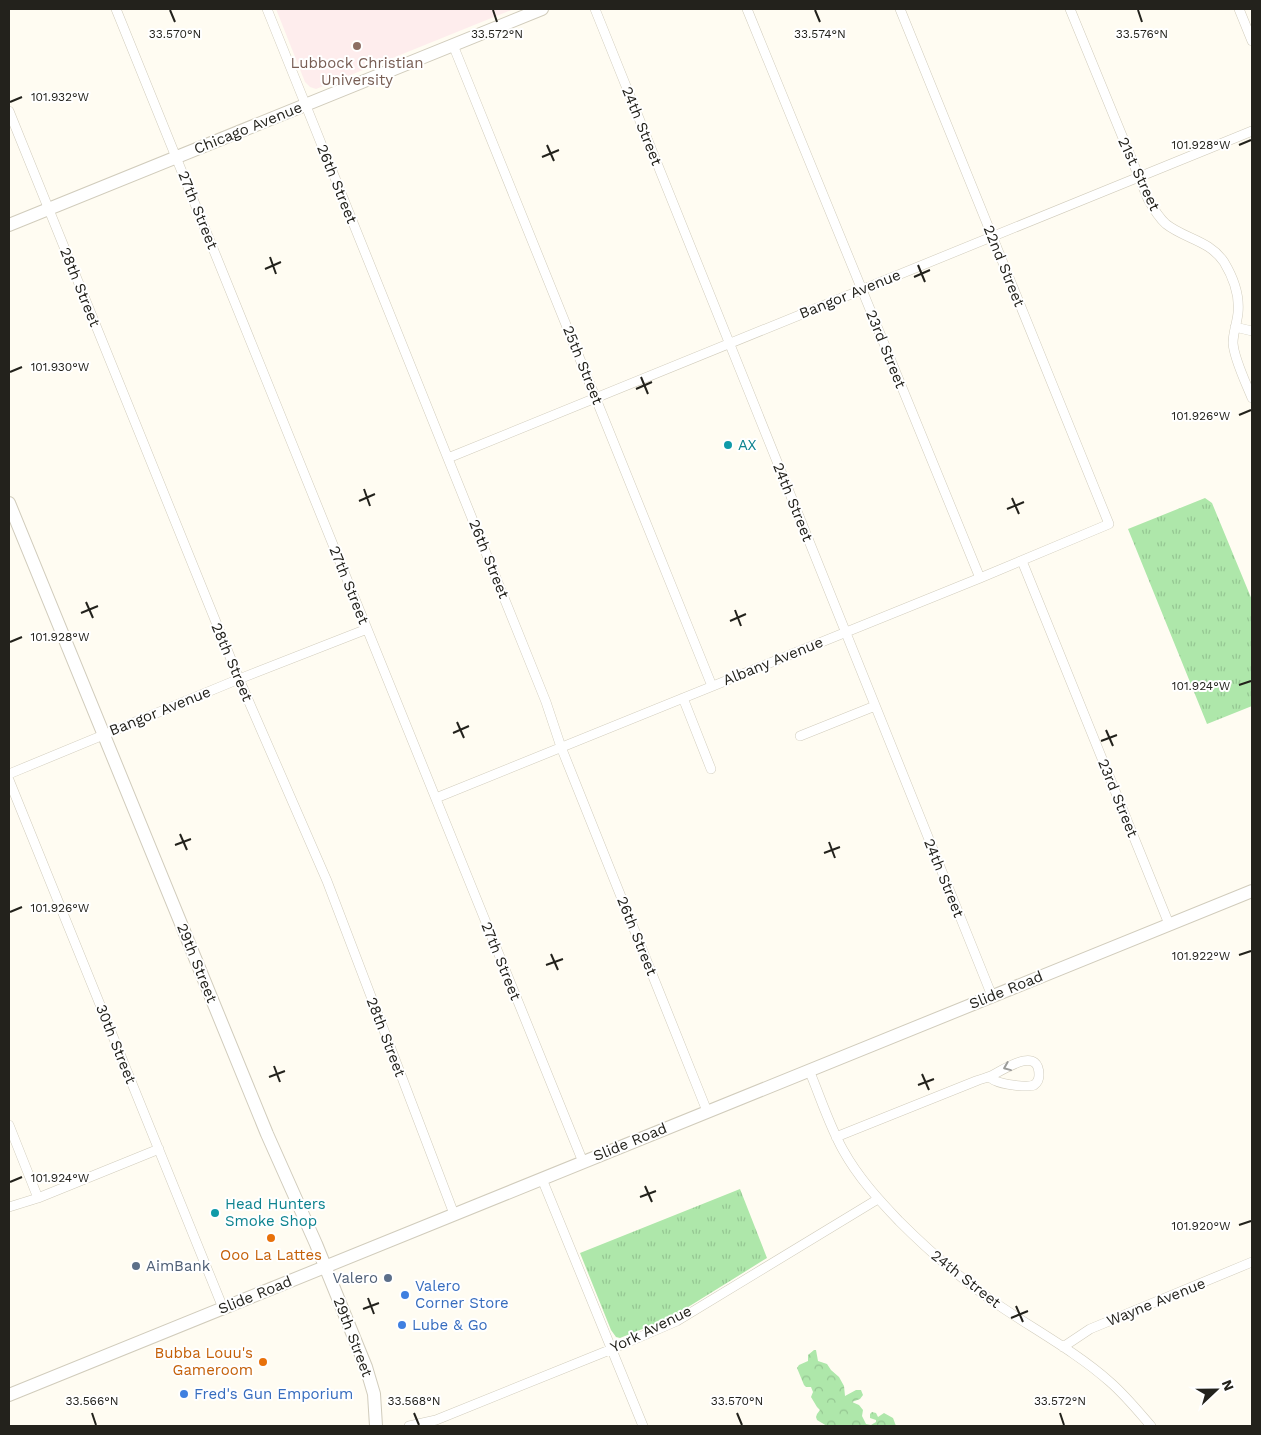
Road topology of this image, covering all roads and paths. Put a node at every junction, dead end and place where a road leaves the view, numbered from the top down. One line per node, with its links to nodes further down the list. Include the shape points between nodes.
1 (116, 9): 14 (street, 27th Street)
2 (267, 9): 11 (street, 26th Street)
3 (542, 9): 10 (street, Chicago Avenue)
4 (595, 9): 22 (street, 24th Street)
5 (747, 9): 19 (street, 23rd Street)
6 (900, 9): 18 (street, 22nd Street)
7 (1070, 9): 15 (street, 21st Street)
8 (1239, 9): 9 (street)
9 (1252, 41)
10 (453, 45): 11 (street, Chicago Avenue); 23 (street, 25th Street)
11 (306, 105): 14 (street, Chicago Avenue); 25 (street, 26th Street)
12 (9, 111): 16 (street, 28th Street)
13 (1252, 131): 15 (street, Bangor Avenue)
14 (177, 157): 16 (street, Chicago Avenue); 30 (street, 27th Street)
15 (1138, 177): 18 (street, Bangor Avenue); 20 (street, 21st Street, via 1152,207 1167,225 1210,247 1222,259 1236,292 1238,312)
16 (48, 209): 17 (street, Chicago Avenue); 32 (street, 28th Street)
17 (9, 225)
18 (992, 236): 19 (street, Bangor Avenue); 27 (street, 22nd Street)
19 (862, 289): 22 (street, Bangor Avenue); 29 (street, 23rd Street)
20 (1235, 327): 21 (street); 24 (street, 21st Street, via 1235,354)
21 (1252, 331)
22 (729, 343): 23 (street, Bangor Avenue); 31 (street, 24th Street)
23 (596, 397): 25 (street, Bangor Avenue); 33 (street, 25th Street)
24 (1252, 398)
25 (448, 458): 38 (street, 26th Street)
26 (9, 503): 36 (street, 29th Street)
27 (1109, 524): 28 (street, Albany Avenue)
28 (1022, 561): 29 (street, Albany Avenue); 44 (street, 23rd Street)
29 (980, 578): 31 (street, Albany Avenue)
30 (367, 628): 32 (street, Bangor Avenue); 42 (street, 27th Street)
31 (845, 632): 33 (street, Albany Avenue); 35 (street, 24th Street)
32 (239, 679): 36 (street, Bangor Avenue); 57 (street, 28th Street, via 327,881)
33 (712, 686): 34 (street, Albany Avenue)
34 (682, 698): 38 (street, Albany Avenue); 39 (street)
35 (875, 706): 37 (street); 45 (street, 24th Street)
36 (103, 734): 40 (street, Bangor Avenue); 59 (street, 29th Street, via 267,1134)
37 (800, 736)
38 (561, 746): 42 (street, Albany Avenue); 48 (street, 26th Street)
39 (711, 769)
40 (9, 774)
41 (9, 780): 51 (street, 30th Street)
42 (436, 798): 52 (street, 27th Street)
43 (1252, 891): 44 (street, Slide Road)
44 (1169, 924): 45 (street, Slide Road)
45 (992, 996): 46 (street, Slide Road)
46 (809, 1070): 48 (street, Slide Road); 50 (street, 24th Street)
47 (989, 1077): 47 (street, one-way to 47, via 996,1082 1024,1086 1034,1085 1039,1075 1034,1062 1025,1060); 50 (street)
48 (707, 1111): 52 (street, Slide Road)
49 (9, 1125): 54 (street)
50 (836, 1137): 55 (street, 24th Street, via 853,1167)
51 (159, 1149): 54 (street); 60 (street, 30th Street)
52 (582, 1162): 53 (street, Slide Road)
53 (542, 1179): 57 (street, Slide Road); 62 (street)
54 (38, 1198): 56 (street)
55 (878, 1199): 61 (street, 24th Street, via 925,1248 955,1272); 62 (street, York Avenue, via 677,1321)
56 (9, 1207)
57 (454, 1214): 59 (street, Slide Road)
58 (1252, 1262): 61 (street, Wayne Avenue, via 1090,1329)
59 (325, 1266): 60 (street, Slide Road); 64 (street, 29th Street, via 366,1366)
60 (223, 1308): 63 (street, Slide Road)
61 (1063, 1347): 67 (street, 24th Street, via 1110,1382)
62 (612, 1349): 65 (street, York Avenue, via 436,1420); 66 (street)
63 (9, 1395)
64 (379, 1426)
65 (409, 1426)
66 (643, 1426)
67 (1151, 1426)

